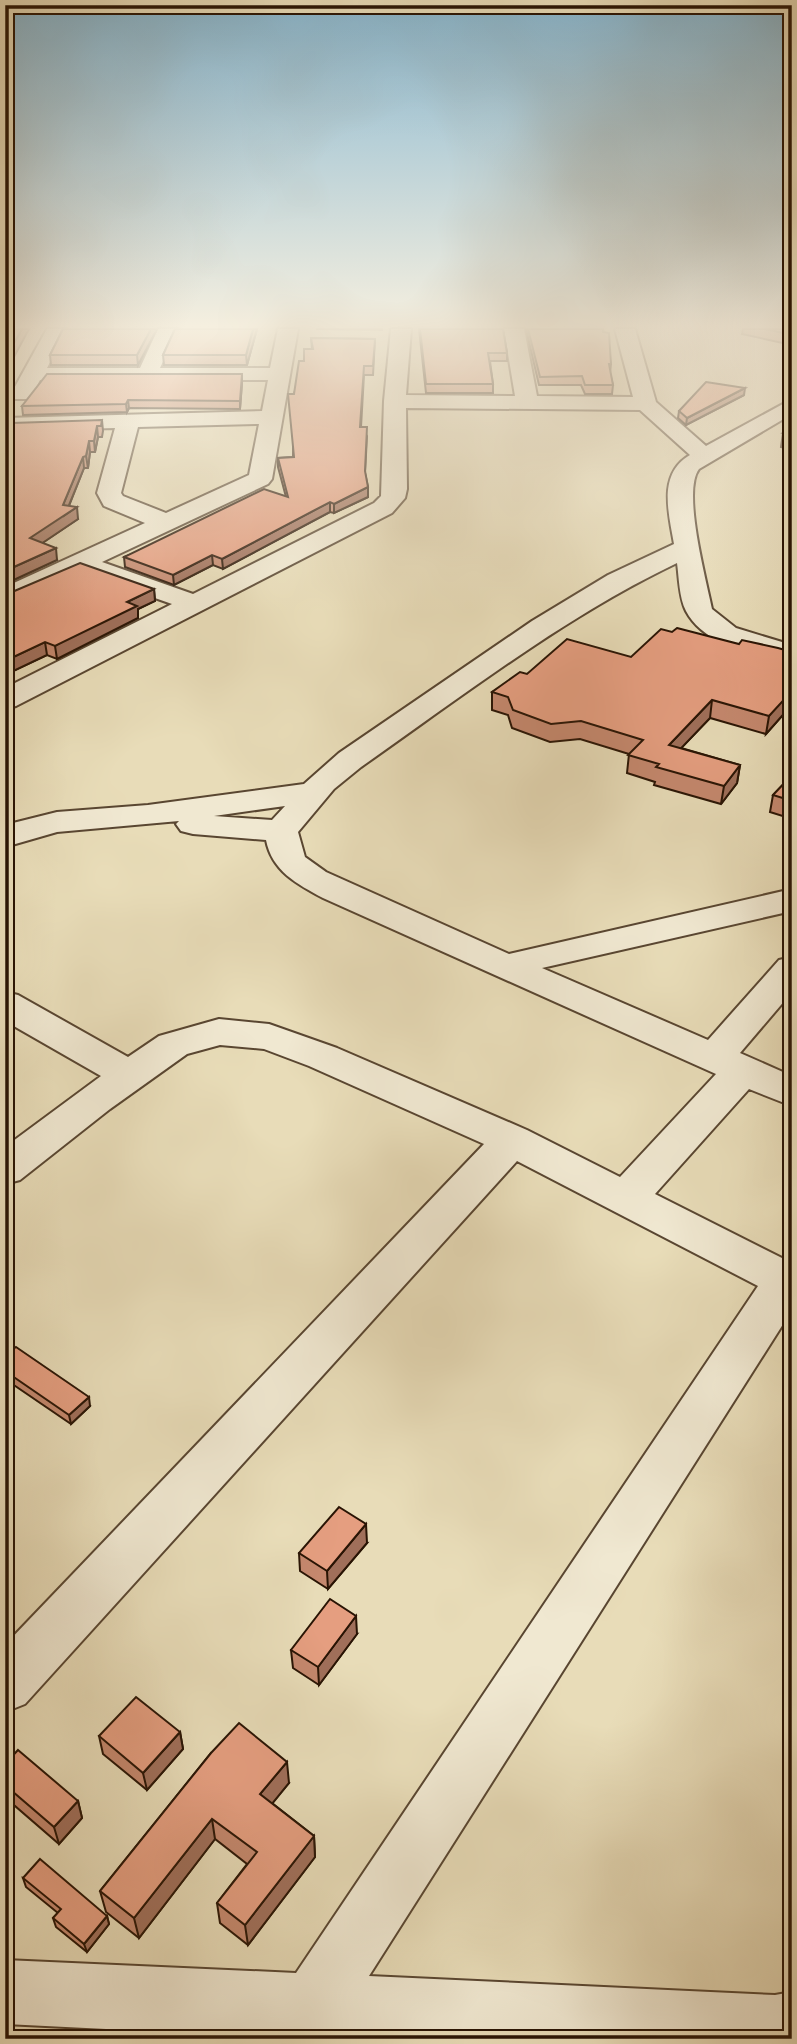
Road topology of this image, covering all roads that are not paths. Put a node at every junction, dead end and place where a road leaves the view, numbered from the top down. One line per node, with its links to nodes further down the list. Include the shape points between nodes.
1 (25, 424): 7 (street)
2 (127, 424): 9 (street, via 109,493 113,501)
3 (269, 424): 9 (street, via 260,479)
4 (395, 424): 13 (street, via 395,489 383,508)
5 (669, 424): 8 (street)
6 (758, 424): 8 (street)
7 (6, 425)
8 (703, 455): 10 (street, via 679,484)
9 (165, 522): 11 (street)
10 (689, 547): 14 (street, via 704,622); 16 (street, via 617,581 542,627 350,761)
11 (81, 563): 12 (street); 13 (street)
12 (5, 597)
13 (194, 603): 15 (street)
14 (792, 654)
15 (5, 700)
16 (313, 793): 17 (street); 18 (street)
17 (146, 815): 18 (street, via 173,822); 19 (street, via 57,822)
18 (281, 831): 21 (street, via 283,851 297,870)
19 (5, 837)
20 (792, 900): 21 (street)
21 (506, 966): 24 (street)
22 (792, 968): 24 (street)
23 (5, 1004): 25 (street)
24 (728, 1064): 26 (street); 29 (street)
25 (129, 1076): 27 (street, via 173,1045 219,1032 269,1037); 28 (street)
26 (792, 1093)
27 (512, 1140): 29 (street); 31 (street)
28 (5, 1169)
29 (626, 1198): 30 (street)
30 (790, 1282): 33 (street)
31 (5, 1685)
32 (5, 1992): 33 (street)
33 (312, 2006): 34 (street, via 775,2028)
34 (792, 2025)

